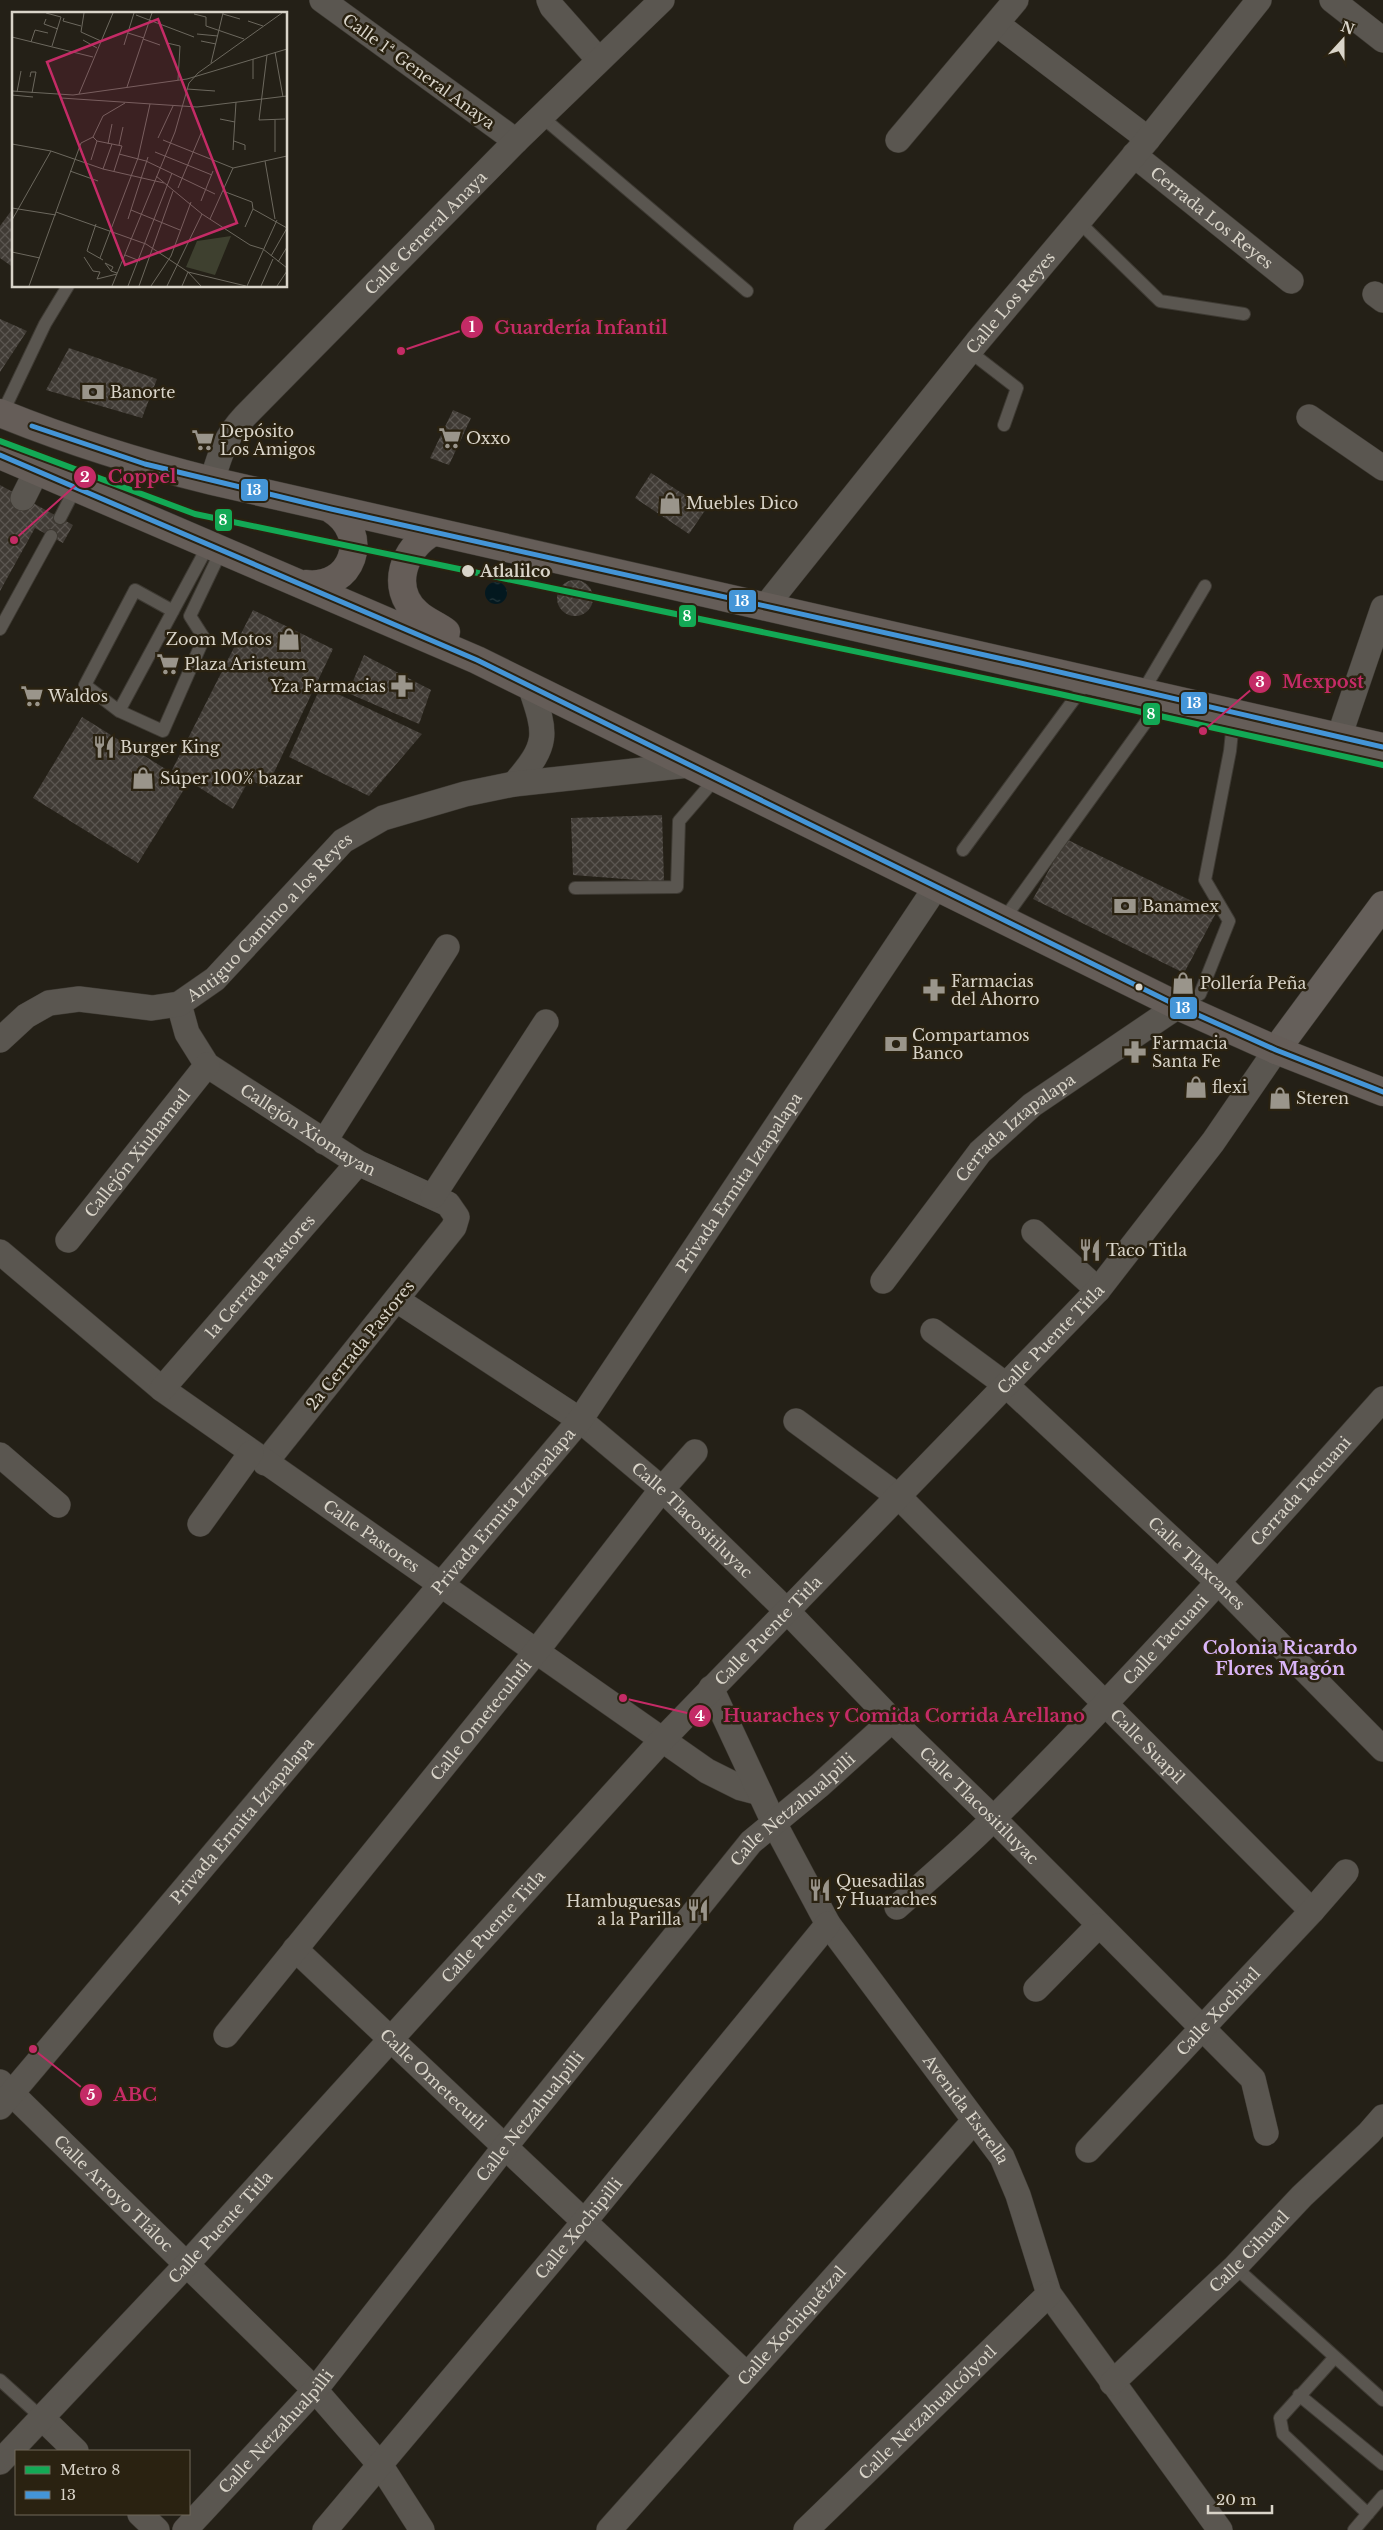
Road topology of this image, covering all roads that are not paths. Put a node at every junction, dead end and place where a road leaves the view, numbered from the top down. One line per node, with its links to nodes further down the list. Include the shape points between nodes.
1 (322, 0): 12 (street, Calle 1ª General Anaya)
2 (549, 0): 9 (street, via 552,8)
3 (662, 0): 9 (street, Calle General Anaya)
4 (1016, 0): 7 (street)
5 (1259, 0): 13 (street, Calle Los Reyes)
6 (1332, 0): 8 (street)
7 (997, 24): 11 (street); 13 (street, Cerrada Los Reyes)
8 (1383, 40)
9 (599, 60): 10 (street, Calle General Anaya)
10 (542, 117): 12 (street, Calle General Anaya); 17 (lane)
11 (898, 140)
12 (516, 141): 26 (street, Calle General Anaya, via 229,433)
13 (1141, 147): 14 (street, Calle Los Reyes); 15 (street, Cerrada Los Reyes)
14 (1078, 221): 18 (lane, via 1160,302); 19 (street, Calle Los Reyes)
15 (1291, 281)
16 (67, 288): 20 (lane)
17 (747, 291)
18 (1244, 314)
19 (970, 351): 22 (lane, via 1017,388); 36 (street, Calle Los Reyes)
20 (1, 413): 26 (main road, via 145,464)
21 (1309, 417): 24 (street)
22 (1004, 425)
23 (0, 455): 25 (main road)
24 (1383, 468)
25 (37, 470): 27 (main road); 28 (street)
26 (212, 480): 29 (main road)
27 (76, 487): 30 (lane); 33 (main road)
28 (23, 498)
29 (331, 509): 31 (main road); 34 (main road, via 351,529 352,558 334,580 315,586)
30 (60, 518)
31 (433, 532): 36 (main road); 40 (main road, via 416,543 405,561 402,577 405,594 417,614 459,643)
32 (51, 536): 39 (lane)
33 (215, 546): 34 (main road); 38 (lane); 44 (lane, via 190,616 204,638 163,731)
34 (305, 584): 40 (main road)
35 (1205, 586): 43 (lane)
36 (765, 607): 41 (main road)
37 (1383, 608): 46 (street)
38 (173, 611): 44 (lane); 44 (lane, via 135,590 85,685)
39 (0, 629)
40 (477, 660): 42 (main road)
41 (1089, 679): 43 (main road); 51 (lane)
42 (530, 686): 48 (main road); 50 (street, via 542,720 543,735 540,749)
43 (1153, 694): 45 (main road); 55 (lane)
44 (119, 711)
45 (1234, 712): 46 (main road); 58 (lane, via 1230,751 1205,880 1229,921 1200,994)
46 (1339, 737): 47 (main road)
47 (1383, 748)
48 (689, 765): 49 (main road); 50 (street, Antiguo Camino a los Reyes)
49 (716, 778): 52 (lane, via 679,821 676,887); 53 (main road)
50 (514, 784): 57 (street, Antiguo Camino a los Reyes, via 464,794 383,818 343,841 215,979)
51 (963, 850)
52 (575, 888)
53 (936, 888): 55 (main road); 78 (street, Privada Ermita Iztapalapa)
54 (1383, 904): 61 (street, Calle Puente Titla)
55 (1004, 919): 58 (main road)
56 (447, 947): 64 (street)
57 (179, 1004): 60 (street, Antiguo Camino a los Reyes, via 152,1008 78,999 49,1003 26,1016); 62 (street, Callejón Xiomayan, via 187,1033)
58 (1178, 1006): 61 (main road); 71 (street, Cerrada Iztapalapa, via 1032,1105 980,1152)
59 (546, 1022): 66 (street)
60 (0, 1040)
61 (1276, 1050): 63 (main road); 72 (street, Calle Puente Titla, via 1213,1142)
62 (207, 1065): 64 (street, Callejón Xiomayan); 69 (street, Callejón Xiuhamatl)
63 (1383, 1092)
64 (324, 1142): 65 (street, Callejón Xiomayan)
65 (358, 1163): 66 (street, Callejón Xiomayan); 76 (street, 1a Cerrada Pastores)
66 (433, 1196): 67 (street, Callejón Xiomayan, via 448,1204 457,1217)
67 (454, 1227): 73 (street, 2a Cerrada Pastores)
68 (1034, 1232): 72 (street)
69 (68, 1240)
70 (0, 1252): 76 (street, Calle Pastores)
71 (883, 1281)
72 (1098, 1290): 75 (street, Calle Puente Titla)
73 (397, 1300): 78 (street, Calle Tlacositiluyac); 82 (street, 2a Cerrada Pastores)
74 (932, 1331): 75 (street, Calle Tlaxcanes)
75 (1006, 1385): 84 (street, Calle Puente Titla); 87 (street, Calle Tlaxcanes)
76 (162, 1389): 82 (street, Calle Pastores)
77 (1383, 1399): 87 (street, Cerrada Tactuani)
78 (580, 1420): 83 (street, Calle Tlacositiluyac); 88 (street, Privada Ermita Iztapalapa)
79 (796, 1421): 84 (street, Calle Suapil)
80 (695, 1452): 83 (street, Calle Ometecuhtli)
81 (0, 1455): 85 (street)
82 (258, 1458): 86 (street, 2a Cerrada Pastores); 88 (street, Calle Pastores)
83 (662, 1489): 89 (street, Calle Tlacositiluyac); 90 (street, Calle Ometecuhtli)
84 (899, 1497): 89 (street, Calle Puente Titla); 92 (street, Calle Suapil)
85 (58, 1505)
86 (200, 1524)
87 (1218, 1582): 92 (street, Calle Tactuani); 95 (street, Calle Tlaxcanes)
88 (440, 1584): 90 (street, Calle Pastores); 109 (street, Privada Ermita Iztapalapa)
89 (786, 1610): 91 (street, Calle Puente Titla); 93 (street, Calle Tlacositiluyac)
90 (535, 1653): 94 (street, Calle Pastores); 104 (street, Calle Ometecuhtli)
91 (711, 1688): 94 (street, Calle Puente Titla); 96 (street, Avenida Estrella)
92 (1104, 1704): 97 (street, Calle Tactuani); 101 (street, Calle Suapil)
93 (892, 1720): 97 (street, Calle Tlacositiluyac); 98 (street, Calle Netzahualpilli)
94 (663, 1739): 96 (street, Calle Pastores, via 707,1771); 108 (street, Calle Puente Titla)
95 (1383, 1749)
96 (760, 1793): 98 (street, Avenida Estrella)
97 (994, 1818): 100 (street, Calle Tactuani); 103 (street, Calle Tlacositiluyac)
98 (774, 1823): 102 (street, Avenida Estrella); 113 (street, Calle Netzahualpilli, via 751,1842)
99 (1346, 1872): 101 (street, Calle Xochiatl)
100 (898, 1907)
101 (1312, 1911): 106 (street, Calle Xochiatl)
102 (828, 1924): 110 (street, Avenida Estrella); 115 (street, Calle Xochipilli)
103 (1098, 1926): 105 (street); 106 (street, Calle Tlacositiluyac)
104 (295, 1949): 107 (street, Calle Ometecuhtli); 108 (street, Calle Ometecutli)
105 (1036, 1989)
106 (1203, 2028): 112 (street, Calle Tlacositiluyac, via 1253,2079); 114 (street, Calle Xochiatl)
107 (226, 2035)
108 (391, 2039): 113 (street, Calle Ometecutli); 116 (street, Calle Puente Titla)
109 (4, 2094): 116 (street, Calle Arroyo Tláloc)
110 (974, 2121): 118 (street, Avenida Estrella, via 1002,2157 1018,2195); 120 (street, Calle Xochiquétzal)
111 (1378, 2131): 117 (street, Calle Cihuatl, via 1302,2196)
112 (1266, 2133)
113 (504, 2148): 115 (street, Calle Ometecutli); 123 (street, Calle Netzahualpilli)
114 (1088, 2150)
115 (584, 2222): 120 (street, Calle Ometecutli); 130 (street, Calle Xochipilli)
116 (187, 2264): 123 (street, Calle Arroyo Tláloc); 126 (street, Calle Puente Titla)
117 (1235, 2267): 119 (lane); 122 (street, Calle Cihuatl)
118 (1049, 2294): 122 (street, Avenida Estrella); 139 (street, Calle Netzahualcólyotl)
119 (1335, 2357): 124 (lane); 125 (lane)
120 (746, 2374): 138 (street, Calle Xochiquétzal)
121 (0, 2380): 126 (lane)
122 (1112, 2383): 140 (street, Avenida Estrella)
123 (315, 2390): 130 (street, Calle Arroyo Tláloc); 135 (street, Calle Netzahualpilli)
124 (1299, 2394): 129 (lane); 132 (lane, via 1280,2418 1283,2434)
125 (1383, 2400)
126 (41, 2417): 127 (street); 128 (street, Calle Puente Titla)
127 (75, 2450)
128 (0, 2462)
129 (1383, 2464)
130 (381, 2466): 136 (street, Calle Xochipilli); 137 (street, Calle Arroyo Tláloc)
131 (1383, 2496): 132 (lane)
132 (1368, 2514): 141 (lane)
133 (141, 2515): 134 (street)
134 (157, 2530)
135 (185, 2530)
136 (325, 2530)
137 (422, 2530)
138 (609, 2530)
139 (806, 2530)
140 (1220, 2530)
141 (1354, 2530)

